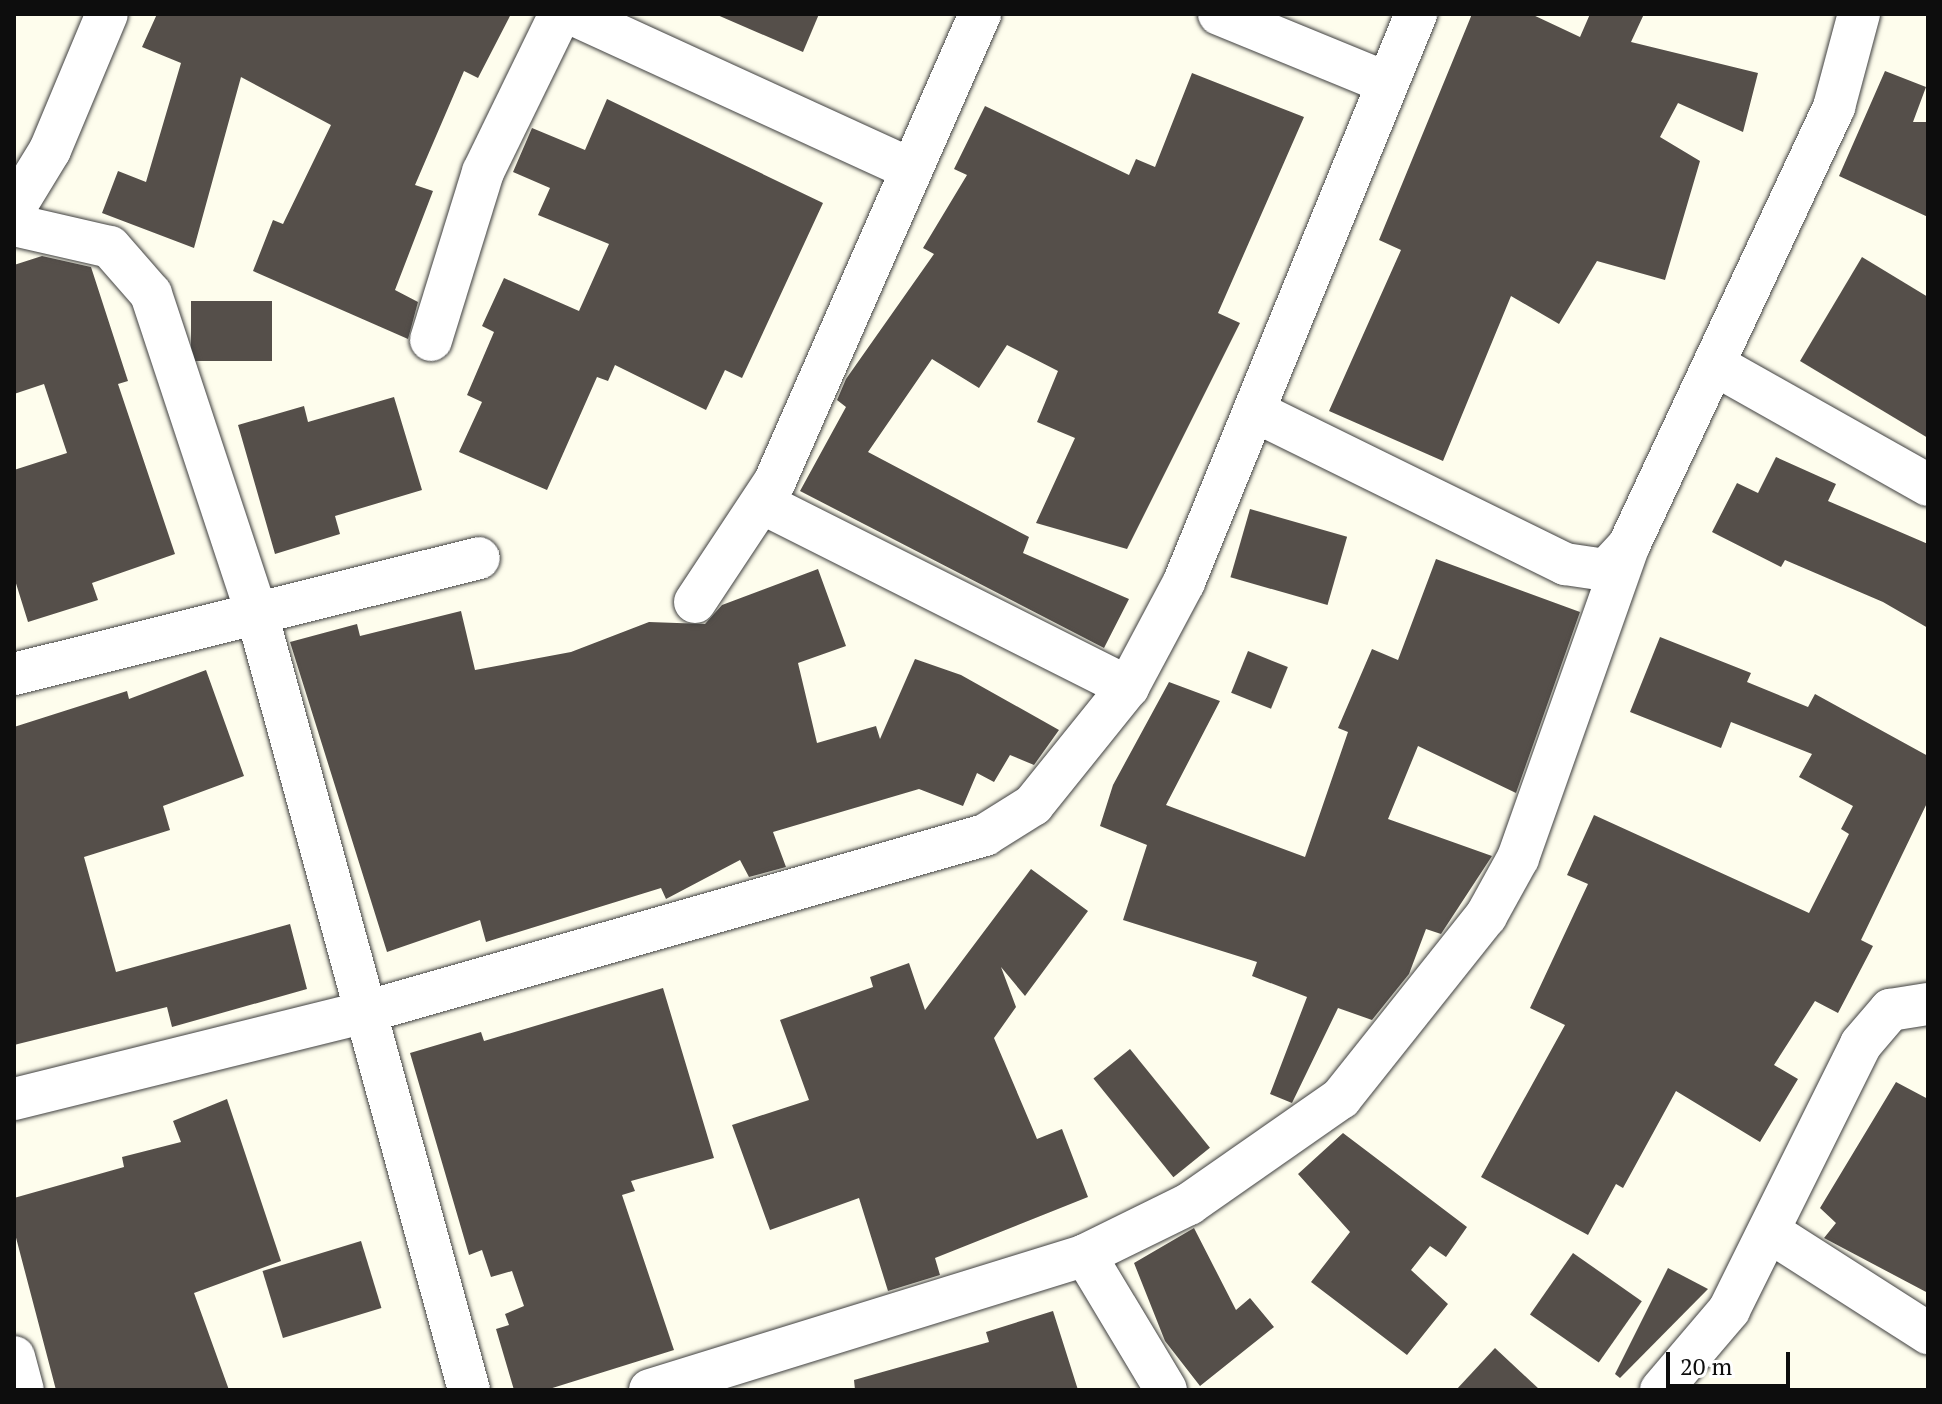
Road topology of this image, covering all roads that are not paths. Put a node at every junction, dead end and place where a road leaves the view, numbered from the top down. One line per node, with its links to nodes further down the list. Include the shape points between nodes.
1 (107, 14): 10 (street, via 50,150)
2 (560, 14): 12 (street, via 483,172)
3 (572, 14): 9 (street)
4 (980, 14): 9 (street)
5 (1219, 14): 8 (street)
6 (1416, 14): 8 (street)
7 (1859, 14): 13 (street, via 1834,107)
8 (1385, 82): 14 (street)
9 (910, 169): 16 (street)
10 (14, 209)
11 (14, 225): 20 (street, via 110,247 151,294)
12 (431, 340)
13 (1717, 366): 15 (street); 17 (street)
14 (1254, 411): 17 (street, via 1565,564 1606,570); 22 (street, via 1184,582)
15 (1928, 485)
16 (762, 503): 19 (street); 22 (street)
17 (1629, 545): 27 (street, via 1518,858 1422,1002 1341,1098 1269,1153 1189,1204)
18 (479, 558): 20 (street)
19 (695, 602)
20 (257, 614): 21 (street); 24 (street)
21 (14, 674)
22 (1128, 687): 24 (street, via 1033,805 985,835)
23 (1928, 1004): 26 (street, via 1890,1010 1861,1044)
24 (365, 1012): 25 (street); 31 (street)
25 (14, 1099)
26 (1770, 1232): 28 (street); 34 (street, via 1729,1310)
27 (1085, 1255): 32 (street); 33 (street)
28 (1928, 1333)
29 (14, 1357): 30 (street)
30 (23, 1390)
31 (469, 1390)
32 (650, 1390)
33 (1166, 1390)
34 (1661, 1390)

